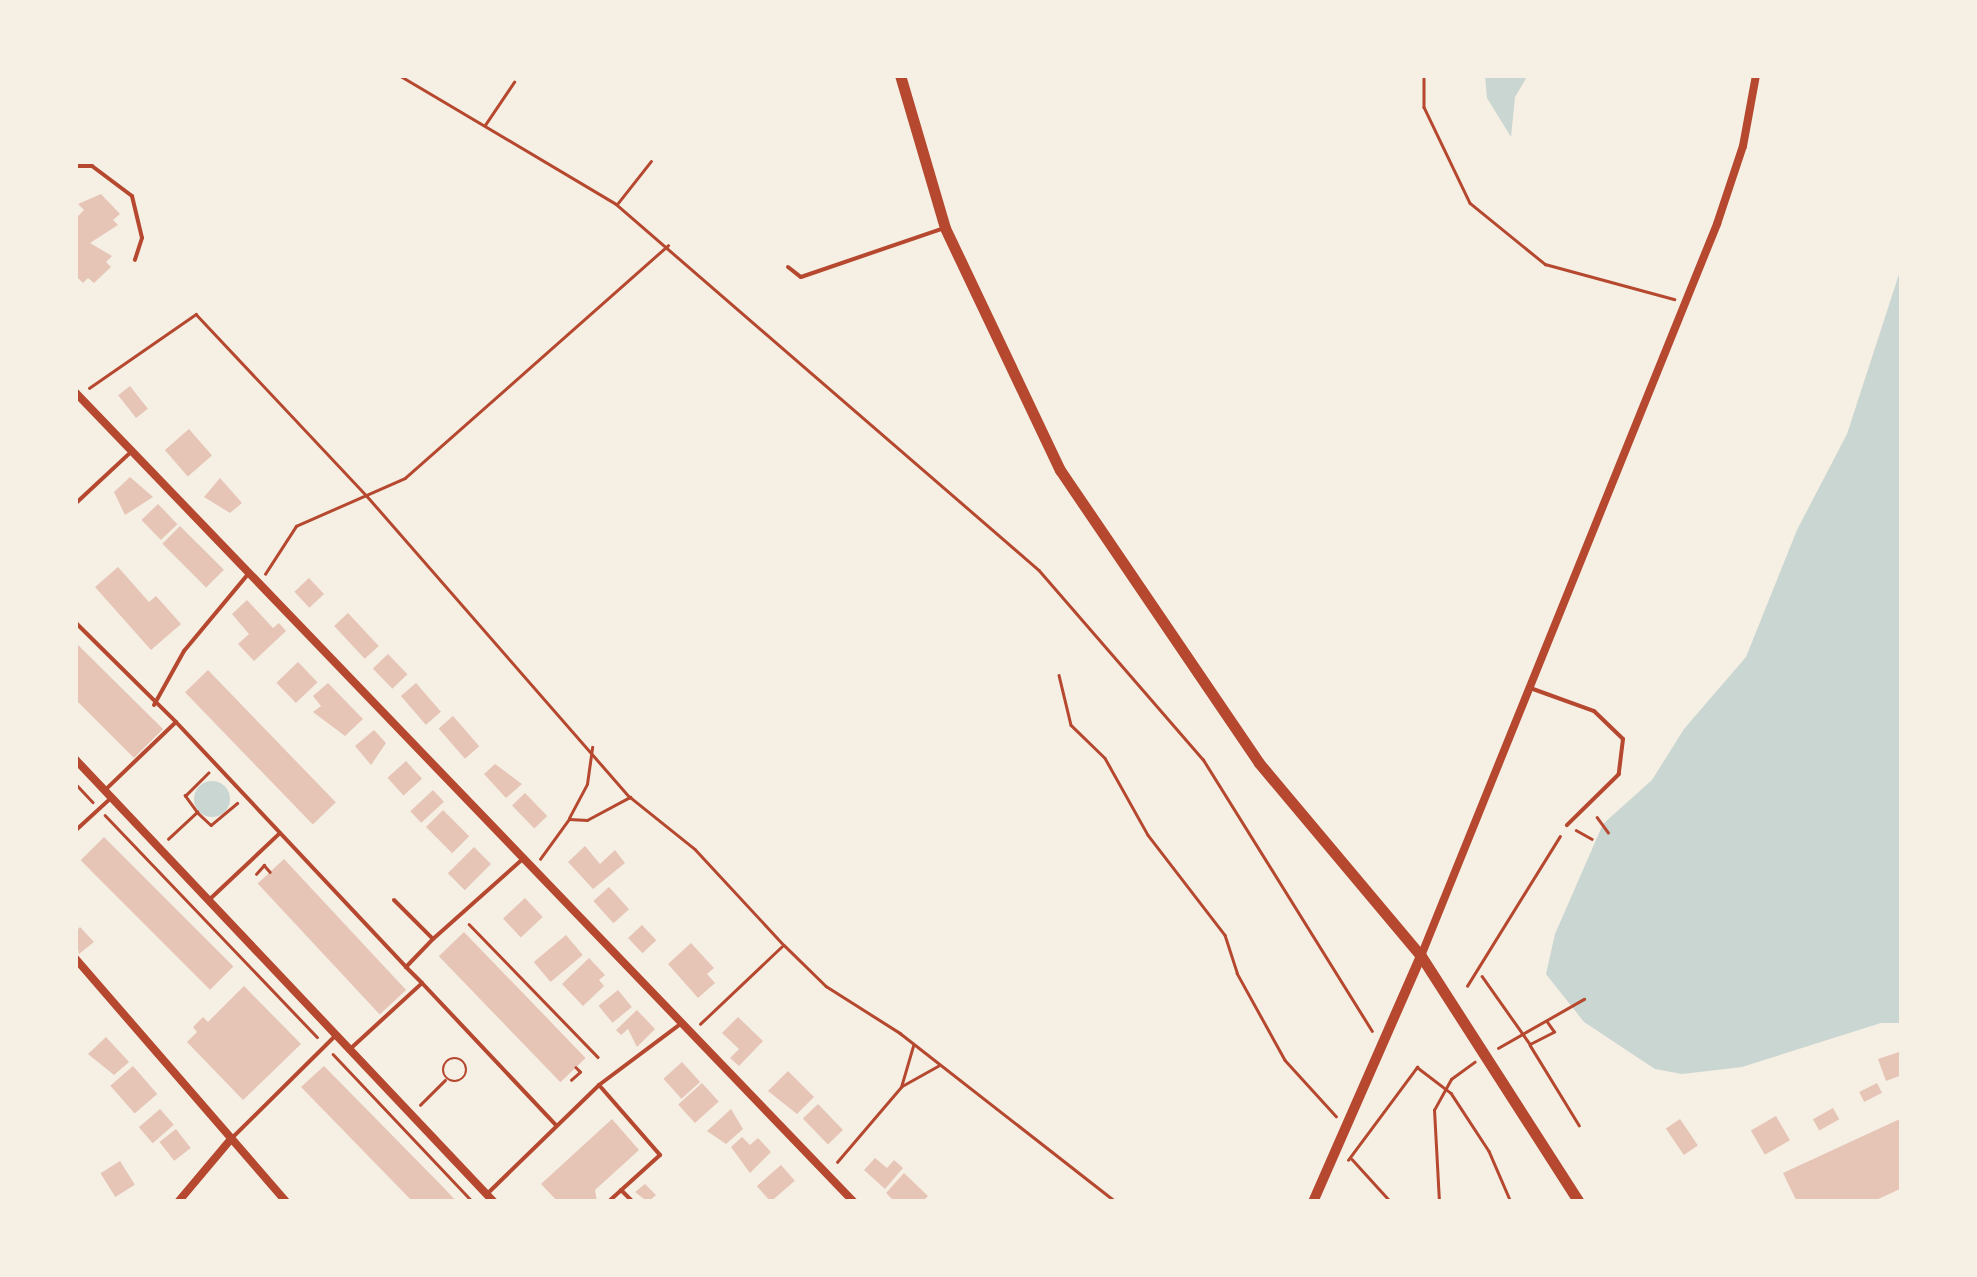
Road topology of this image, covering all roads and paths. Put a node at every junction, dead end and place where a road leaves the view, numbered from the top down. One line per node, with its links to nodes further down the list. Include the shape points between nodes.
1 (399, 75): 6 (path)
2 (900, 75): 10 (main road)
3 (1424, 75): 14 (path, via 1424,107 1470,202 1545,264)
4 (1756, 75): 14 (street, via 1736,173)
5 (514, 82): 6 (path)
6 (485, 126): 9 (path)
7 (651, 160): 9 (path)
8 (75, 166): 12 (lane, via 92,166 132,196 142,238)
9 (616, 204): 11 (path)
10 (945, 228): 13 (lane, via 802,277); 52 (main road, via 1060,470 1120,566 1259,763)
11 (669, 245): 17 (path, via 406,478); 63 (path, via 1090,622 1202,759)
12 (135, 260)
13 (788, 267)
14 (1685, 302): 23 (street)
15 (76, 394): 16 (street); 17 (path, via 196,314)
16 (132, 452): 18 (lane); 19 (street)
17 (366, 496): 20 (path, via 296,526); 26 (path)
18 (75, 504)
19 (250, 573): 20 (street); 24 (lane, via 184,650)
20 (259, 583): 43 (street)
21 (75, 622): 24 (lane)
22 (1059, 675): 77 (path, via 1071,725 1104,758 1148,835 1225,935 1237,973 1285,1060)
23 (1526, 686): 37 (lane, via 1594,711 1623,739 1618,774); 52 (street)
24 (154, 705): 25 (lane)
25 (176, 722): 28 (lane); 30 (lane)
26 (592, 747): 32 (path); 36 (path, via 587,784)
27 (75, 759): 30 (street)
28 (216, 764): 31 (lane); 34 (path, via 184,796)
29 (75, 783): 33 (path)
30 (108, 794): 33 (lane); 48 (street)
31 (245, 795): 34 (path, via 211,825); 40 (lane)
32 (630, 796): 36 (path, via 587,820); 51 (path, via 695,849)
33 (99, 808): 38 (lane); 66 (path)
34 (196, 812): 41 (path)
35 (1597, 817): 39 (path)
36 (568, 819): 44 (path)
37 (1567, 825): 42 (path); 55 (path)
38 (75, 831)
39 (1608, 832)
40 (280, 833): 48 (lane); 54 (lane)
41 (168, 839)
42 (1592, 839)
43 (524, 858): 44 (street); 49 (lane)
44 (533, 868): 60 (street)
45 (270, 872): 46 (path, via 264,865)
46 (256, 874)
47 (394, 900): 50 (lane)
48 (206, 902): 61 (street)
49 (452, 920): 50 (lane); 68 (path, via 476,925)
50 (433, 939): 54 (lane)
51 (784, 945): 62 (path); 65 (path, via 826,986)
52 (1420, 956): 63 (street); 98 (main road)
53 (75, 958): 79 (street)
54 (406, 967): 56 (lane)
55 (1480, 973): 57 (path); 64 (path)
56 (422, 984): 67 (lane); 76 (lane)
57 (1467, 986)
58 (1584, 999): 59 (path)
59 (1546, 1021): 64 (path, via 1554,1032); 96 (path, via 1462,1070 1441,1094 1432,1129)
60 (678, 1026): 62 (street); 73 (lane)
61 (335, 1036): 66 (lane); 67 (street)
62 (688, 1036): 82 (street)
63 (1378, 1041): 77 (street)
64 (1530, 1044): 78 (path)
65 (913, 1045): 69 (path); 74 (path)
66 (326, 1046): 79 (lane); 89 (path)
67 (349, 1050): 84 (street)
68 (598, 1057)
69 (938, 1066): 74 (path); 93 (path)
70 (576, 1068): 72 (path, via 580,1072)
71 (446, 1079): 71 (path, via 462,1082 466,1064 448,1060); 75 (path)
72 (572, 1080)
73 (599, 1086): 76 (lane); 83 (lane, via 660,1155)
74 (901, 1087): 82 (path, via 860,1143)
75 (420, 1105)
76 (556, 1124): 84 (lane)
77 (1344, 1125): 94 (street)
78 (1579, 1125)
79 (231, 1139): 87 (street); 88 (street)
80 (1350, 1157): 81 (path); 95 (path); 97 (path, via 1417,1067 1451,1092 1489,1150)
81 (1346, 1164)
82 (824, 1173): 92 (street)
83 (621, 1190): 90 (lane); 91 (lane)
84 (490, 1198)
85 (143, 1202): 86 (lane)
86 (158, 1202)
87 (178, 1202)
88 (286, 1202)
89 (472, 1202)
90 (608, 1202)
91 (633, 1202)
92 (854, 1202)
93 (1116, 1202)
94 (1313, 1202)
95 (1391, 1202)
96 (1439, 1202)
97 (1511, 1202)
98 (1579, 1202)

